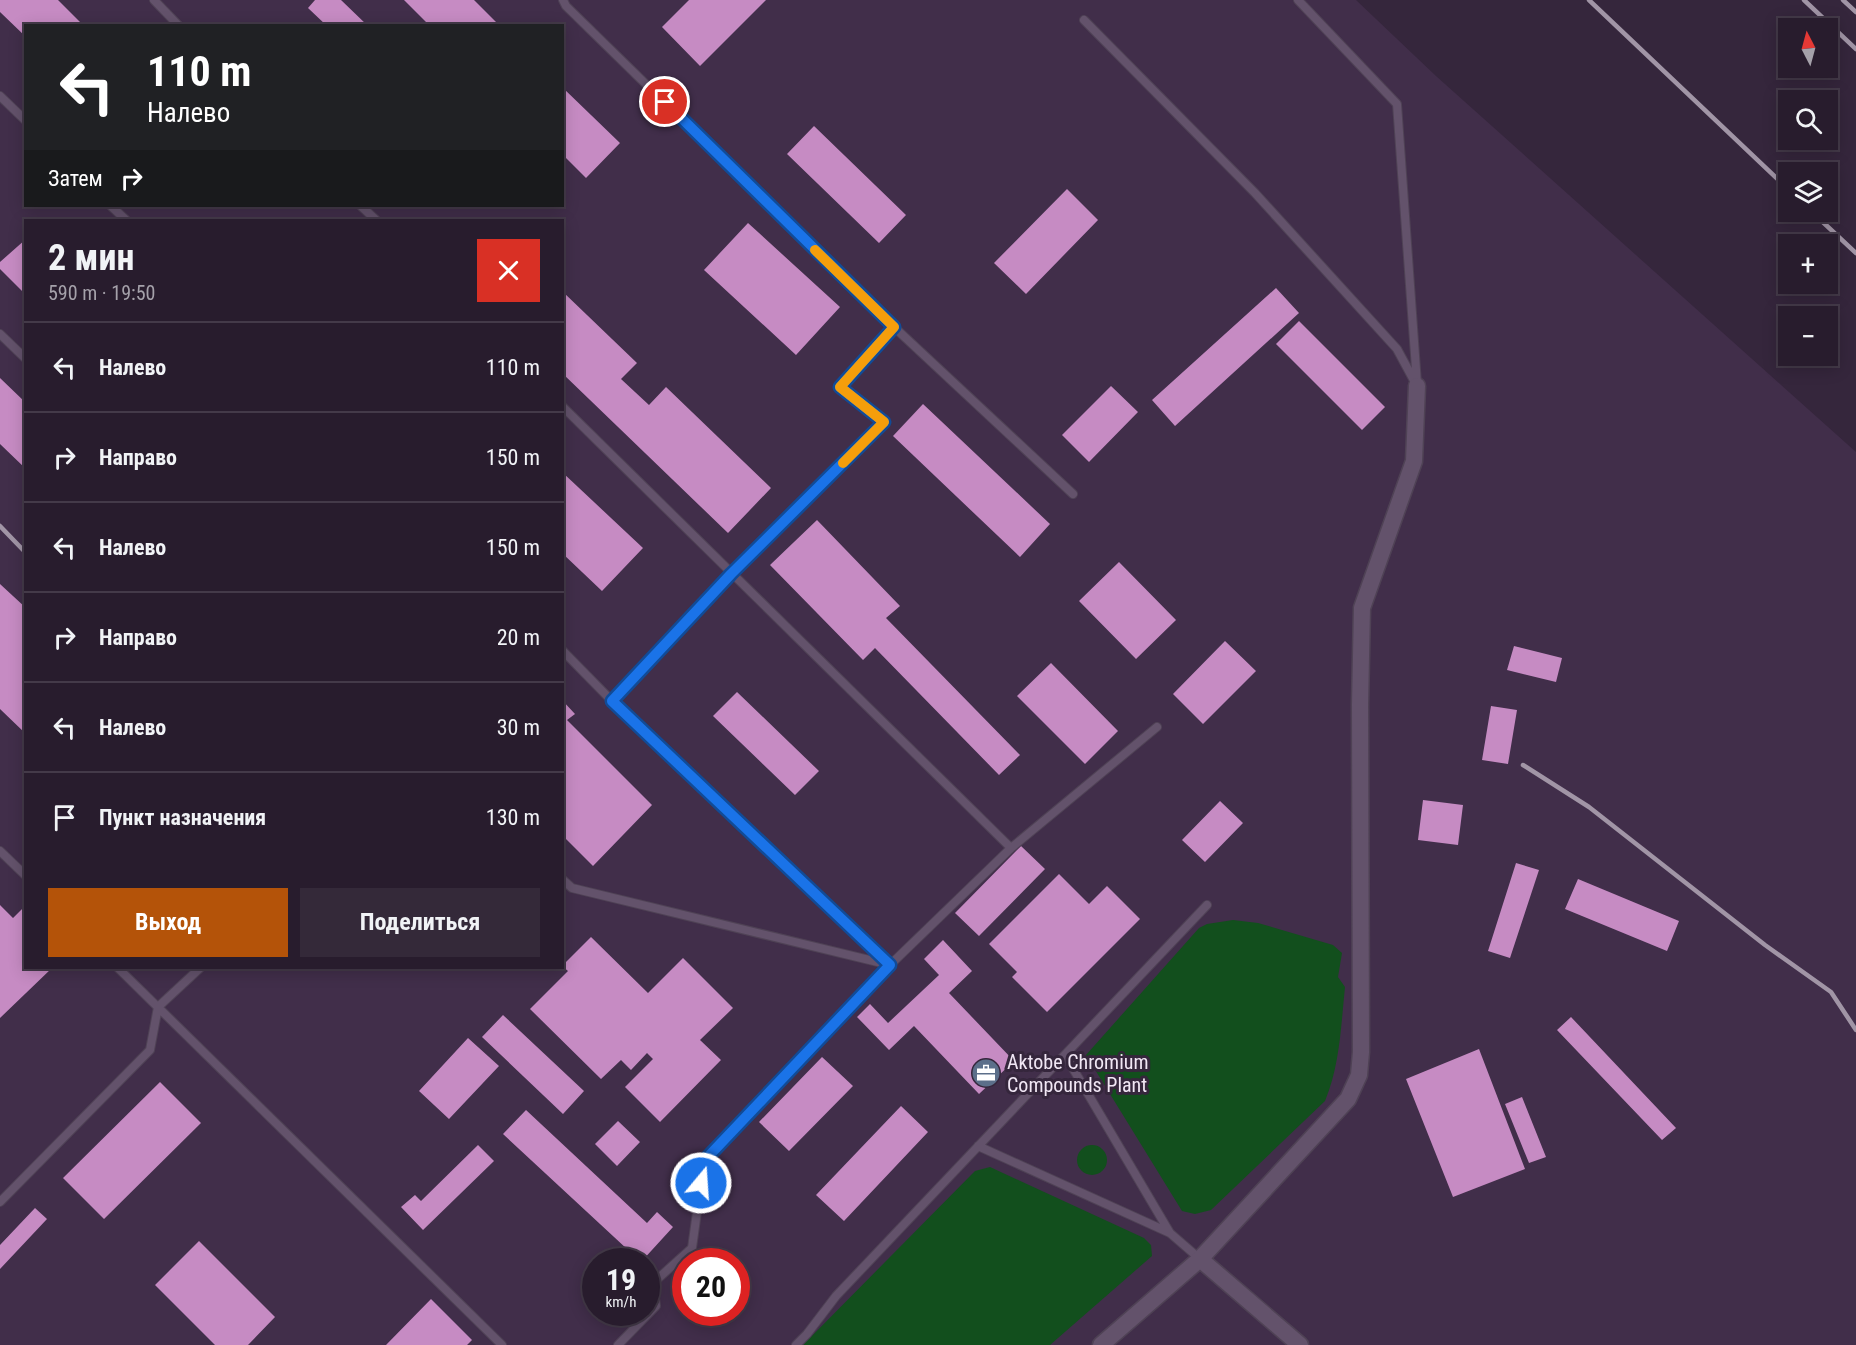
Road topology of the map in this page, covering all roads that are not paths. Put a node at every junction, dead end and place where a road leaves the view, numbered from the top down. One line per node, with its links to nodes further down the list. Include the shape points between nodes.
1 (154, 0): 5 (lane)
2 (563, 0): 12 (lane)
3 (1298, 0): 15 (lane, via 1396,104)
4 (1083, 20): 15 (lane, via 1255,193 1397,348)
5 (177, 24)
6 (0, 96): 7 (lane)
7 (24, 119)
8 (112, 207): 10 (lane)
9 (362, 207): 11 (lane)
10 (125, 219)
11 (375, 219)
12 (894, 327): 17 (lane); 18 (lane, via 840,387 884,422)
13 (0, 334): 14 (lane)
14 (24, 357)
15 (1417, 386): 35 (street, via 1414,460 1362,608 1359,1075 1348,1100)
16 (564, 408): 18 (lane)
17 (1073, 494)
18 (731, 574): 20 (lane); 22 (lane)
19 (564, 652): 20 (lane)
20 (612, 701): 27 (lane)
21 (1157, 727): 22 (lane)
22 (1011, 848): 27 (lane)
23 (0, 851): 24 (lane)
24 (24, 874)
25 (564, 881): 27 (lane, via 572,888)
26 (1207, 905): 31 (lane)
27 (890, 965): 37 (lane, via 704,1161 692,1248 653,1283 656,1306)
28 (118, 969): 30 (lane)
29 (199, 969): 30 (lane)
30 (158, 1007): 33 (lane, via 150,1050); 36 (lane)
31 (1065, 1055): 32 (lane); 34 (lane)
32 (978, 1146): 34 (lane); 38 (lane, via 836,1296)
33 (0, 1202)
34 (1170, 1233): 35 (lane)
35 (1200, 1259): 39 (street); 40 (street)
36 (502, 1345)
37 (618, 1345)
38 (796, 1345)
39 (1101, 1345)
40 (1300, 1345)

